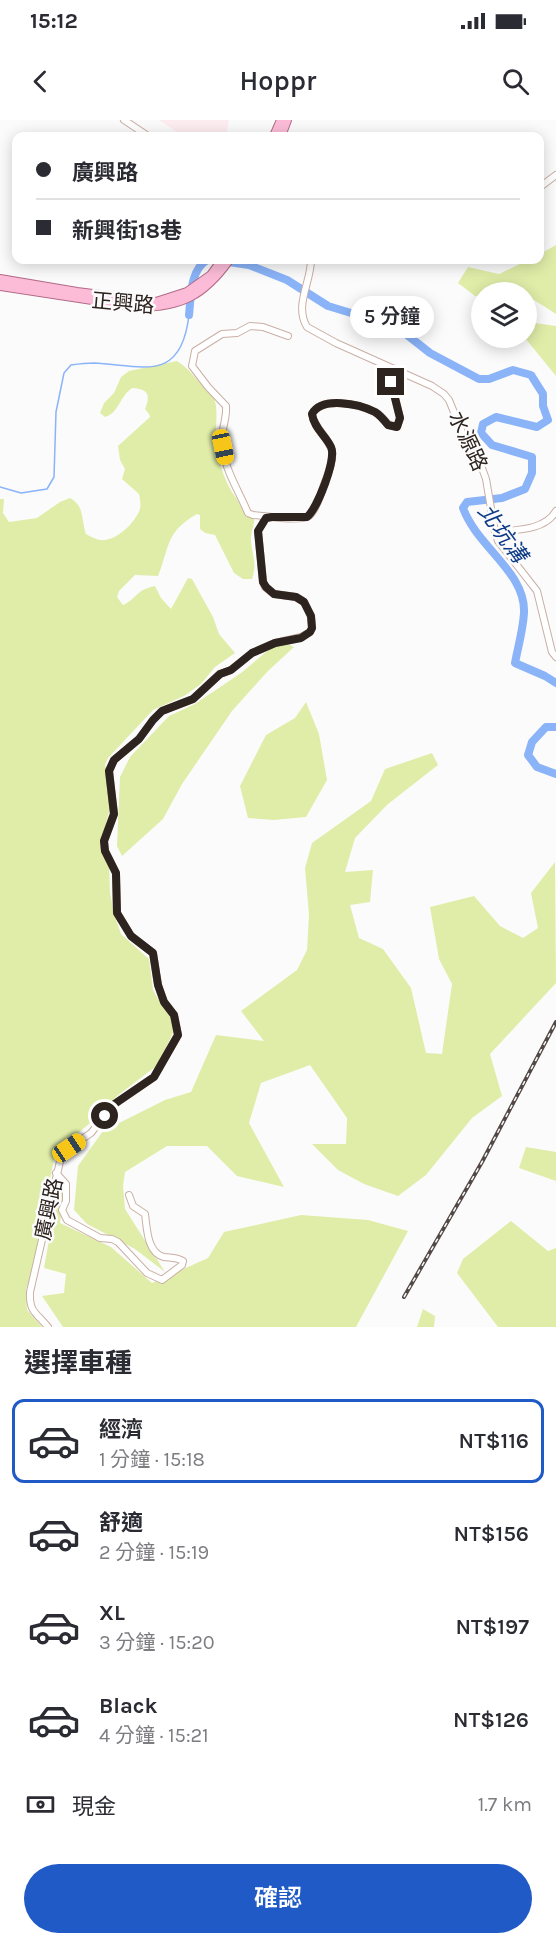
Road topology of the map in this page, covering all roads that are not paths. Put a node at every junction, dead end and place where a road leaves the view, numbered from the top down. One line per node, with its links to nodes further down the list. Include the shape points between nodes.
1 (124, 120): 2 (street)
2 (142, 132)
3 (222, 264): 8 (main road, 正興路)
4 (223, 264): 8 (main road, 正興路, via 218,276 200,292)
5 (310, 264): 10 (street, 水源路, via 302,316 310,330)
6 (0, 279): 8 (main road, 正興路, via 156,302)
7 (0, 286): 8 (main road, 正興路, via 138,307 161,307)
8 (189, 294)
9 (288, 336): 12 (street, via 250,326 237,333 222,334 194,354 192,366 226,406 222,438 234,485 249,513)
10 (396, 369): 12 (street, via 391,382 400,418 397,427 363,407 342,403 316,408 313,420 332,450 321,493 307,517); 13 (street, 水源路, via 432,386 449,400 468,447 482,468)
11 (556, 511): 13 (street, via 537,525)
12 (272, 517): 15 (street, 廣興路, via 266,518 258,531 263,582 274,594 304,602 311,616 310,632 252,653 220,674 193,699 162,711 139,739 114,760 109,771 114,814 104,841 116,873 117,913 131,936 153,953 158,985 174,1015 178,1035 154,1077 113,1105 91,1133 69,1148)
13 (495, 532): 14 (street, via 537,591)
14 (556, 657)
15 (56, 1173): 16 (street, via 66,1184 62,1210 67,1220 100,1238 118,1242 147,1273 162,1280 183,1261 157,1253 149,1242 145,1214 133,1206); 17 (street, 廣興路, via 29,1303)
16 (129, 1195)
17 (48, 1327)

